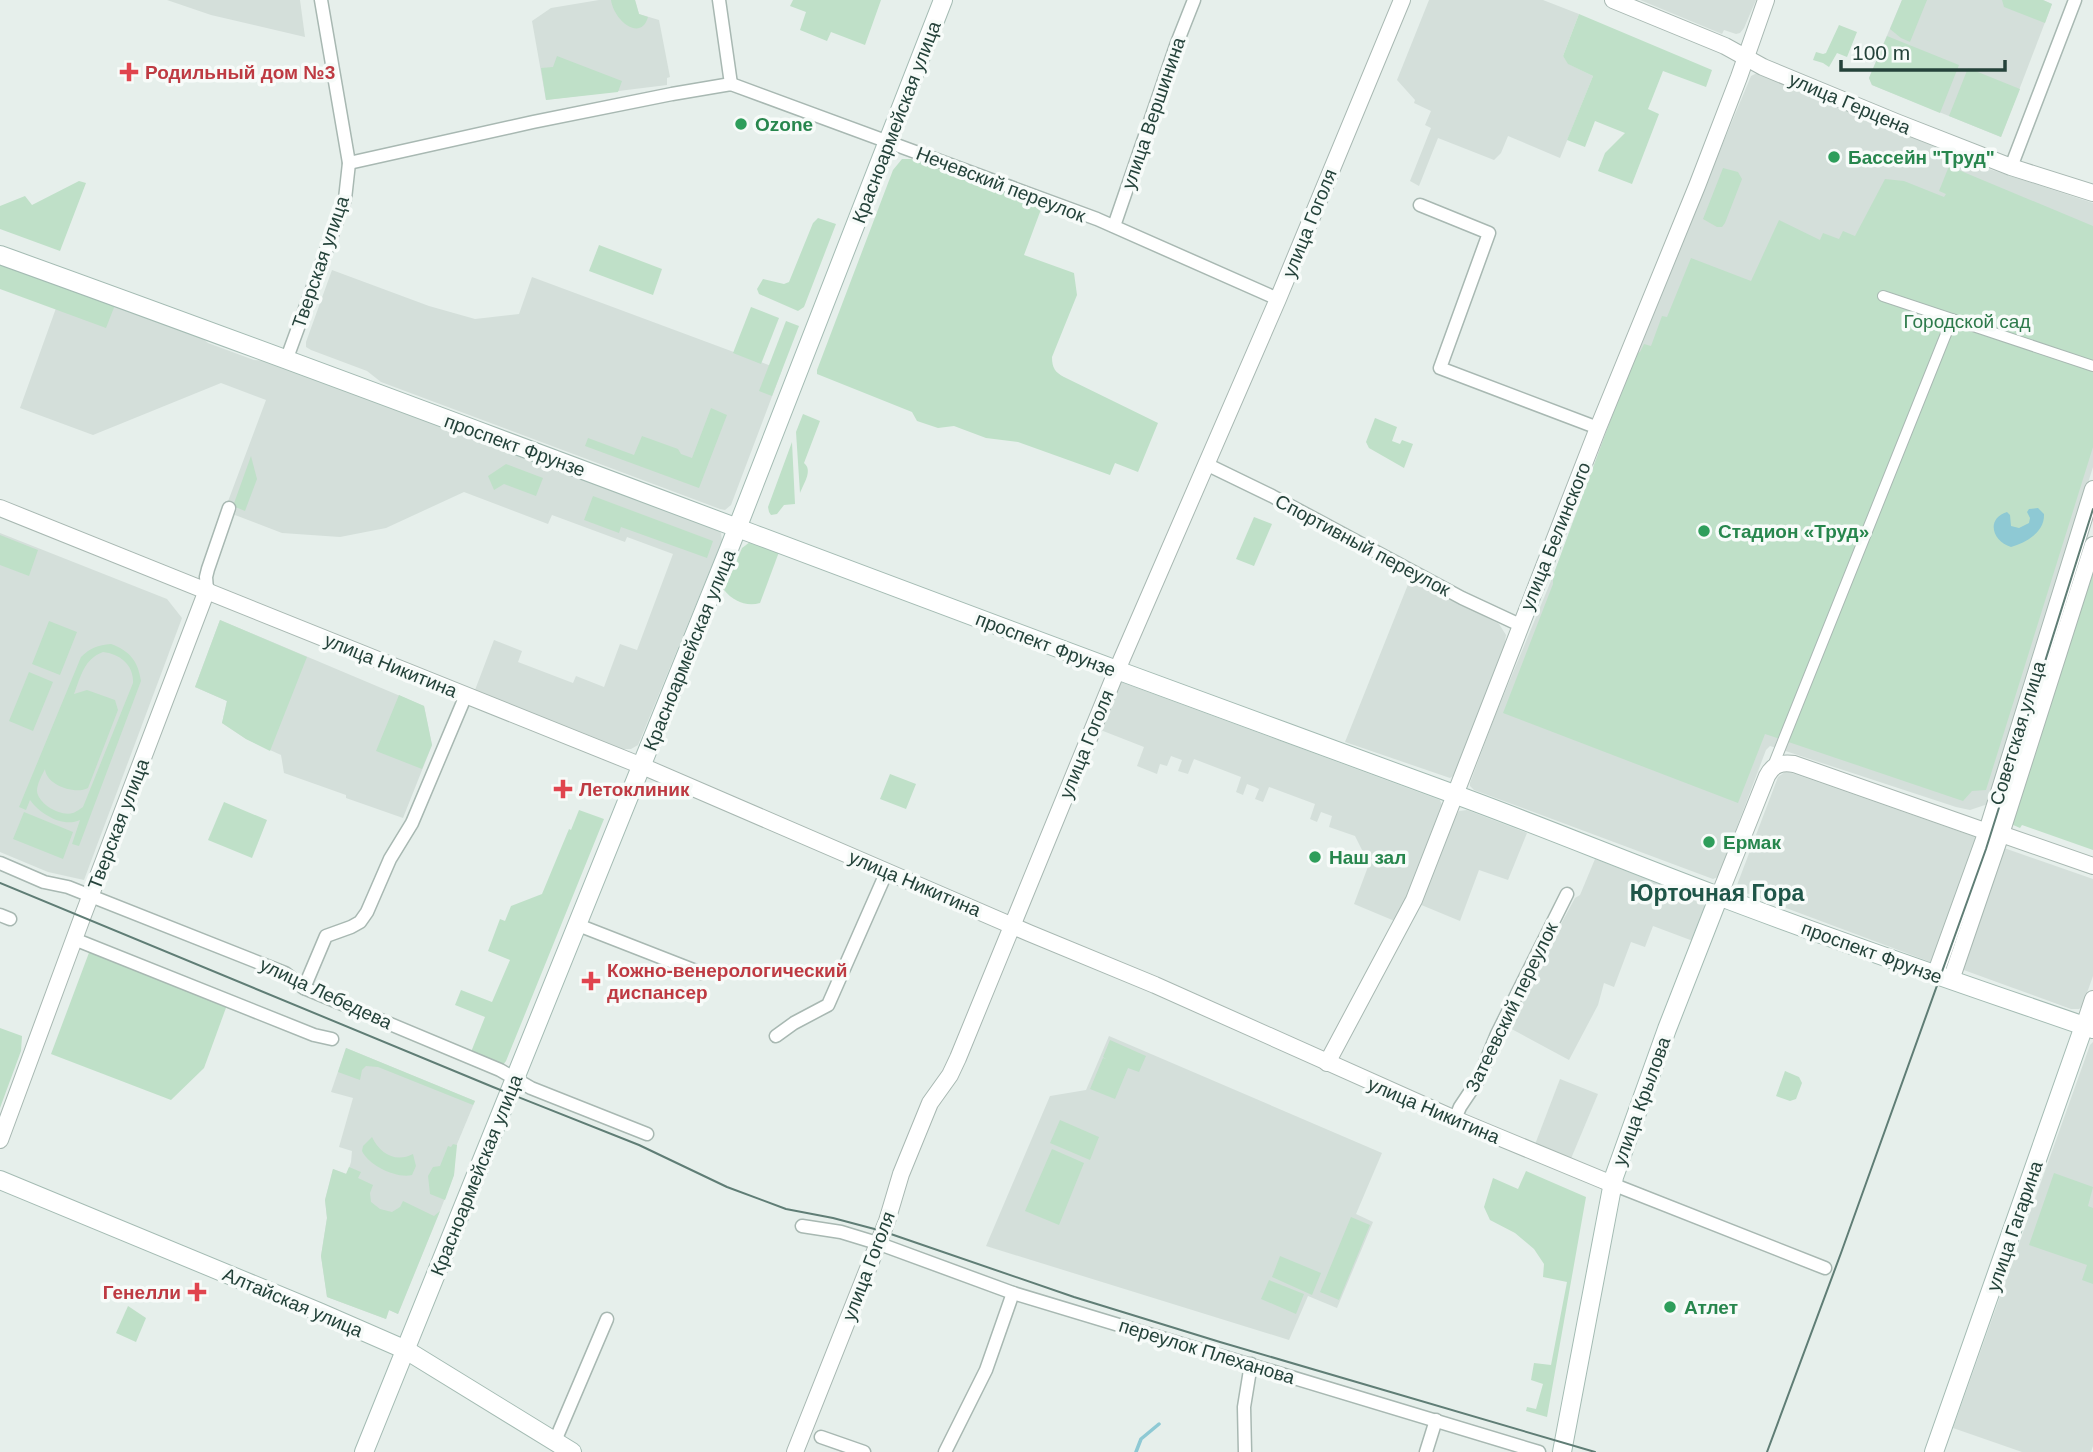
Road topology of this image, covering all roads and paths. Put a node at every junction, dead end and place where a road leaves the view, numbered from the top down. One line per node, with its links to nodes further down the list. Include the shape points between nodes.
1 (321, 0): 12 (street, Тверская улица)
2 (719, 0): 10 (street)
3 (943, 0): 11 (main road, Красноармейская улица)
4 (1194, 0): 16 (street, улица Вершинина)
5 (1402, 0): 19 (street, улица Гоголя)
6 (1613, 0): 9 (street, улица Герцена)
7 (1766, 0): 9 (street, улица Белинского)
8 (2075, 0): 13 (street)
9 (1745, 57): 13 (street, улица Герцена); 23 (street, улица Белинского)
10 (731, 84): 11 (street, Нечевский переулок); 12 (street)
11 (888, 141): 16 (street, Нечевский переулок); 28 (main road, Красноармейская улица)
12 (349, 163): 21 (street, Тверская улица, via 345,199)
13 (2011, 167): 14 (street, улица Герцена)
14 (2093, 193)
15 (1420, 205): 23 (street, via 1489,233 1440,368)
16 (1114, 226): 19 (street, Нечевский переулок)
17 (0, 255): 21 (main road, проспект Фрунзе)
18 (1883, 296): 20 (street)
19 (1278, 299): 24 (street, улица Гоголя)
20 (1952, 319): 22 (street); 35 (street)
21 (287, 358): 28 (main road, проспект Фрунзе)
22 (2093, 366)
23 (1598, 428): 31 (street, улица Белинского)
24 (1206, 464): 31 (street, Спортивный переулок); 32 (street, улица Гоголя)
25 (2093, 489): 37 (street, Советская улица)
26 (0, 508): 30 (street, улица Никитина)
27 (229, 508): 30 (street, Тверская улица, via 208,569)
28 (738, 527): 32 (main road, проспект Фрунзе); 34 (main road, Красноармейская улица)
29 (2093, 545): 37 (street, Советская улица)
30 (207, 590): 33 (street, улица Никитина); 42 (street, Тверская улица)
31 (1520, 625): 36 (street, улица Белинского)
32 (1117, 670): 36 (main road, проспект Фрунзе); 45 (street, улица Гоголя)
33 (467, 695): 34 (street, улица Никитина); 49 (street, via 412,823 367,912 360,922 326,936)
34 (642, 766): 40 (street, улица Никитина); 44 (main road, Красноармейская улица)
35 (1773, 767): 37 (street, via 1794,764); 43 (street, улица Крылова)
36 (1456, 794): 43 (main road, проспект Фрунзе); 54 (street, улица Белинского, via 1405,919)
37 (1994, 833): 39 (street); 48 (street, Советская улица)
38 (0, 863): 42 (street, улица Лебедева)
39 (2093, 866)
40 (887, 872): 45 (street, улица Никитина); 52 (street, via 828,1005)
41 (1567, 894): 56 (street, Затеевский переулок)
42 (91, 896): 46 (street, Тверская улица); 49 (street, улица Лебедева, via 285,973)
43 (1719, 896): 48 (main road, проспект Фрунзе); 60 (main road, улица Крылова)
44 (578, 925): 47 (street); 55 (main road, Красноармейская улица)
45 (1013, 926): 54 (street, улица Никитина); 62 (street, улица Гоголя, via 958,1058 930,1103)
46 (74, 939): 53 (street, улица Лебедева); 58 (street, Тверская улица)
47 (701, 973)
48 (1943, 978): 51 (main road, проспект Фрунзе)
49 (304, 988): 55 (street, улица Лебедева)
50 (2093, 999): 51 (street, улица Гагарина)
51 (2088, 1028): 80 (main road, улица Гагарина)
52 (776, 1036)
53 (332, 1040)
54 (1327, 1063): 56 (street, улица Никитина)
55 (515, 1079): 57 (street, улица Лебедева); 66 (main road, Красноармейская улица)
56 (1455, 1119): 60 (street, улица Никитина)
57 (647, 1134)
58 (0, 1140)
59 (0, 1180): 66 (main road, Алтайская улица)
60 (1612, 1184): 63 (street, улица Никитина); 79 (main road, улица Крылова)
61 (802, 1226): 62 (street)
62 (877, 1243): 64 (street, переулок Плеханова); 73 (street, улица Гоголя)
63 (1825, 1268)
64 (1013, 1293): 67 (street, переулок Плеханова); 75 (street, via 986,1370)
65 (607, 1319): 70 (street)
66 (406, 1350): 70 (main road, Алтайская улица); 71 (main road, Красноармейская улица)
67 (1251, 1364): 68 (street, переулок Плеханова); 76 (street, via 1244,1407)
68 (1436, 1420): 77 (street); 78 (street, переулок Плеханова)
69 (821, 1437): 74 (street)
70 (555, 1441): 72 (main road, Алтайская улица)
71 (364, 1452)
72 (572, 1452)
73 (795, 1452)
74 (864, 1452)
75 (945, 1452)
76 (1245, 1452)
77 (1426, 1452)
78 (1539, 1452)
79 (1562, 1452)
80 (1934, 1452)

